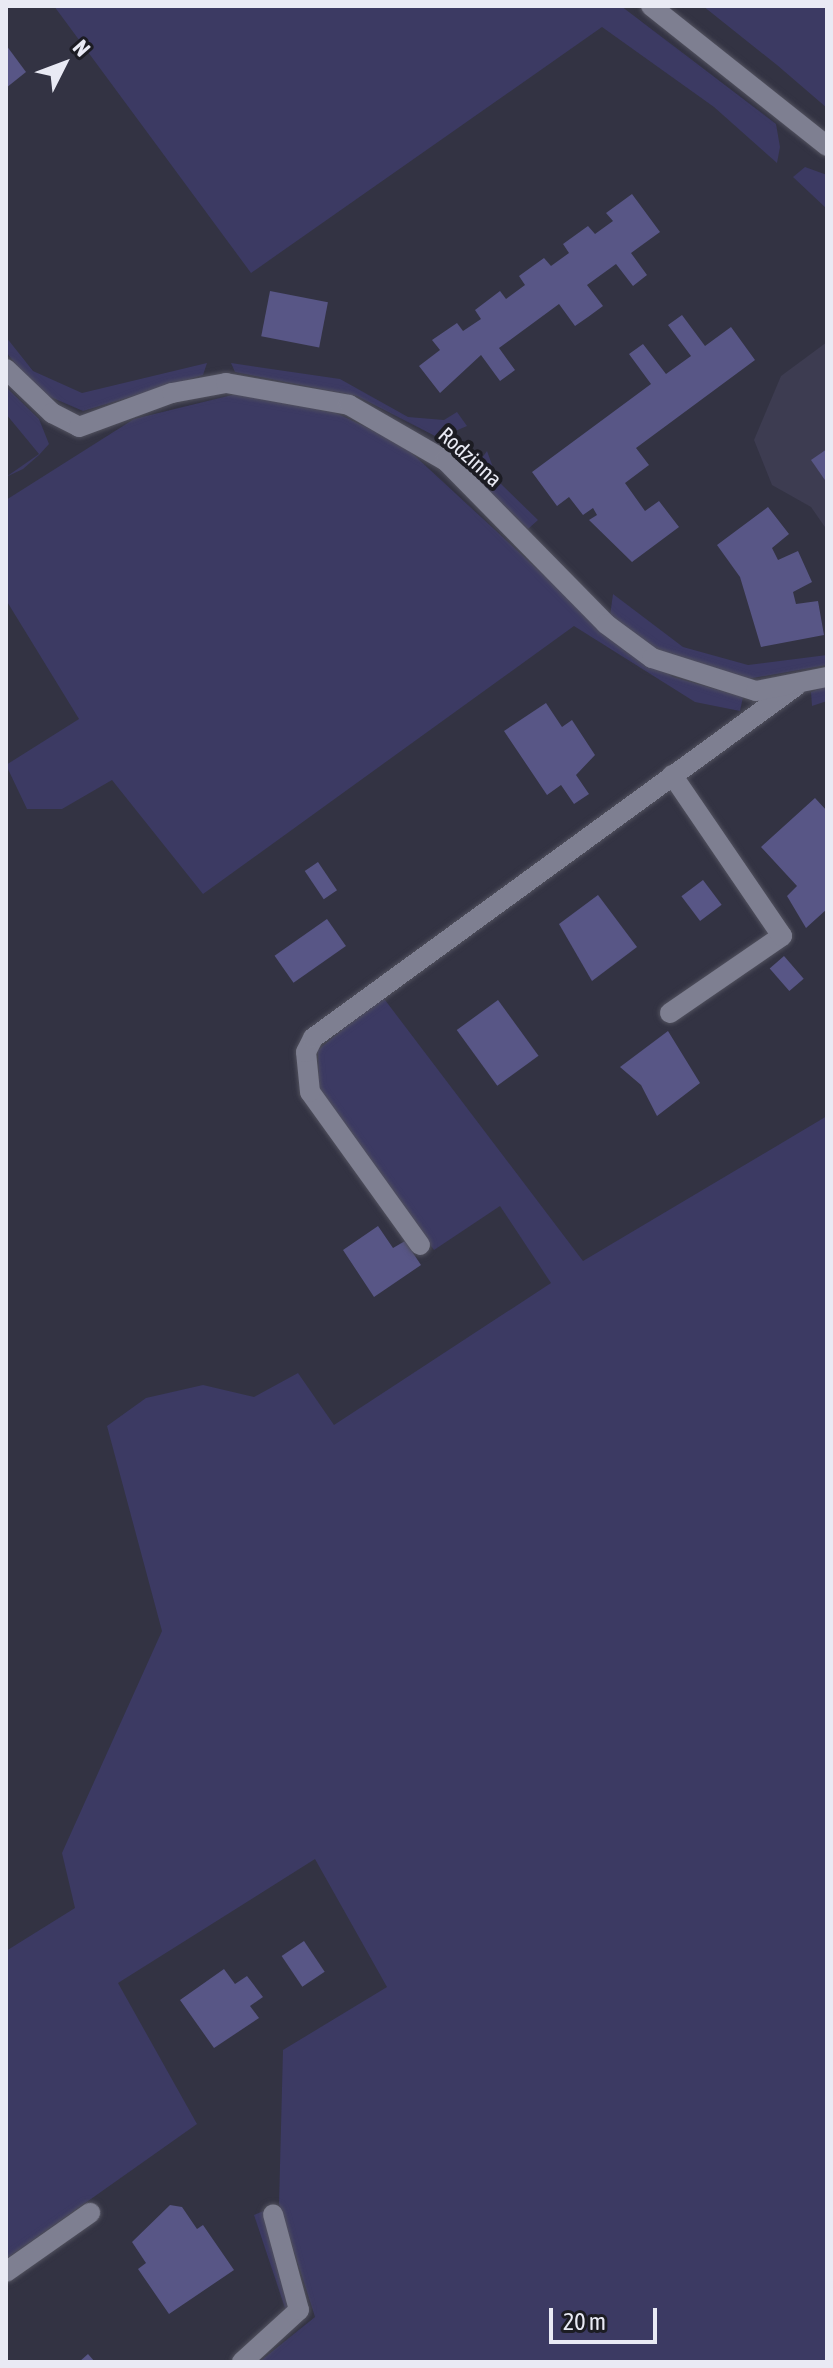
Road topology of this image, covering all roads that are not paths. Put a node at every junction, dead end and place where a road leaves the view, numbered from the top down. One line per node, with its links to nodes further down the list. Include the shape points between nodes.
1 (651, 6): 2 (street)
2 (827, 145)
3 (6, 369): 5 (street, Rodzinna, via 52,413 79,427 172,393 226,383 349,405 446,461 596,615 652,658 756,691)
4 (827, 677): 5 (street, Rodzinna)
5 (796, 686): 6 (street)
6 (672, 775): 7 (street, via 782,936); 8 (street, via 313,1038 306,1052 310,1092)
7 (670, 1013)
8 (420, 1245)
9 (90, 2213): 11 (street)
10 (273, 2214): 12 (street, via 299,2310)
11 (6, 2272)
12 (242, 2362)

